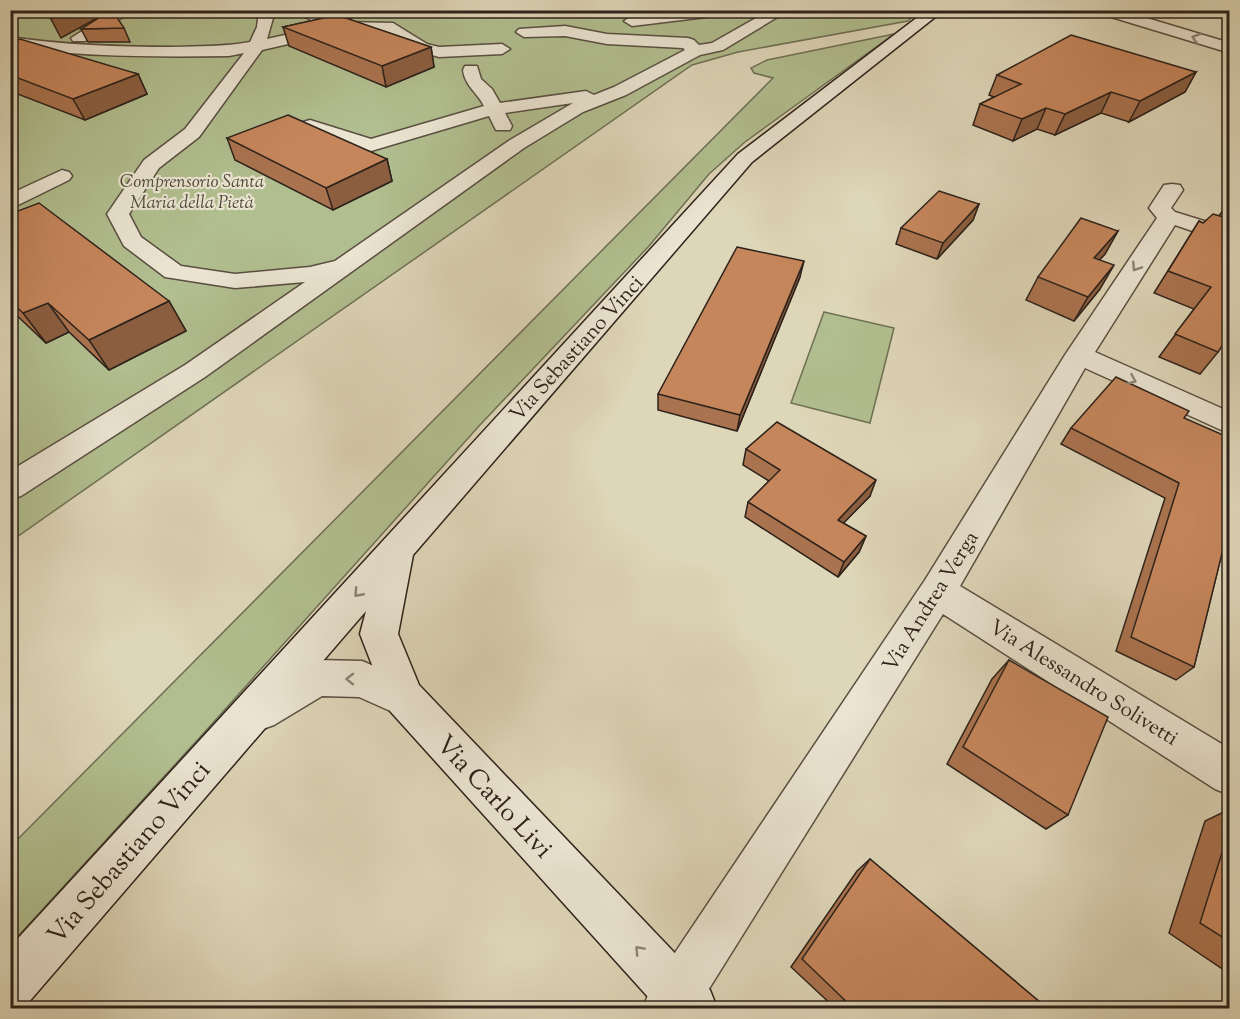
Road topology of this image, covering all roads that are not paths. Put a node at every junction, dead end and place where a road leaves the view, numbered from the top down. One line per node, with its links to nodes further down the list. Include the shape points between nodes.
1 (127, 10): 15 (street, via 80,38)
2 (266, 10): 14 (street, via 265,27)
3 (296, 10): 9 (street)
4 (731, 10): 8 (street)
5 (782, 10): 18 (street, via 717,47)
6 (937, 10): 34 (street, Via Sebastiano Vinci, via 744,158)
7 (1103, 10): 16 (street, one-way to 7)
8 (675, 14): 10 (street); 12 (street, via 668,24)
9 (342, 27): 14 (street); 17 (street, via 393,28 421,47 439,52)
10 (565, 31): 11 (street); 12 (street)
11 (524, 32)
12 (629, 41): 18 (street, via 670,40 688,43)
13 (10, 42): 15 (street)
14 (256, 47): 15 (street, via 150,52); 30 (street, via 192,133 151,164 118,214 132,241 174,272 235,281 311,274)
15 (53, 48): 19 (street)
16 (1230, 48)
17 (502, 49)
18 (695, 51): 21 (street)
19 (10, 56)
20 (471, 70): 22 (street, via 473,81 486,93)
21 (620, 91): 22 (street); 24 (street, via 577,108)
22 (494, 109): 23 (street, via 371,145); 24 (street)
23 (310, 126)
24 (517, 144): 30 (street)
25 (62, 176): 27 (street)
26 (1172, 190): 28 (street, Via Andrea Verga, via 1160,208)
27 (10, 203)
28 (1168, 218): 29 (street); 31 (street, Via Andrea Verga, one-way to 31)
29 (1230, 237)
30 (348, 264): 33 (street, via 195,371)
31 (1079, 356): 32 (street, one-way to 32); 35 (street, Via Andrea Verga)
32 (1230, 424)
33 (10, 487)
34 (398, 549): 36 (street, Via Carlo Livi, via 379,634); 37 (street, Via Sebastiano Vinci, one-way to 37)
35 (938, 591): 38 (street, Via Alessandro Solivetti); 40 (street, Via Andrea Verga)
36 (404, 698): 37 (street, Via Sebastiano Vinci, one-way to 37, via 362,679 317,678); 40 (street, Via Carlo Livi, one-way to 36)
37 (245, 719): 39 (street, Via Sebastiano Vinci)
38 (1230, 774)
39 (10, 985)
40 (680, 1003)

